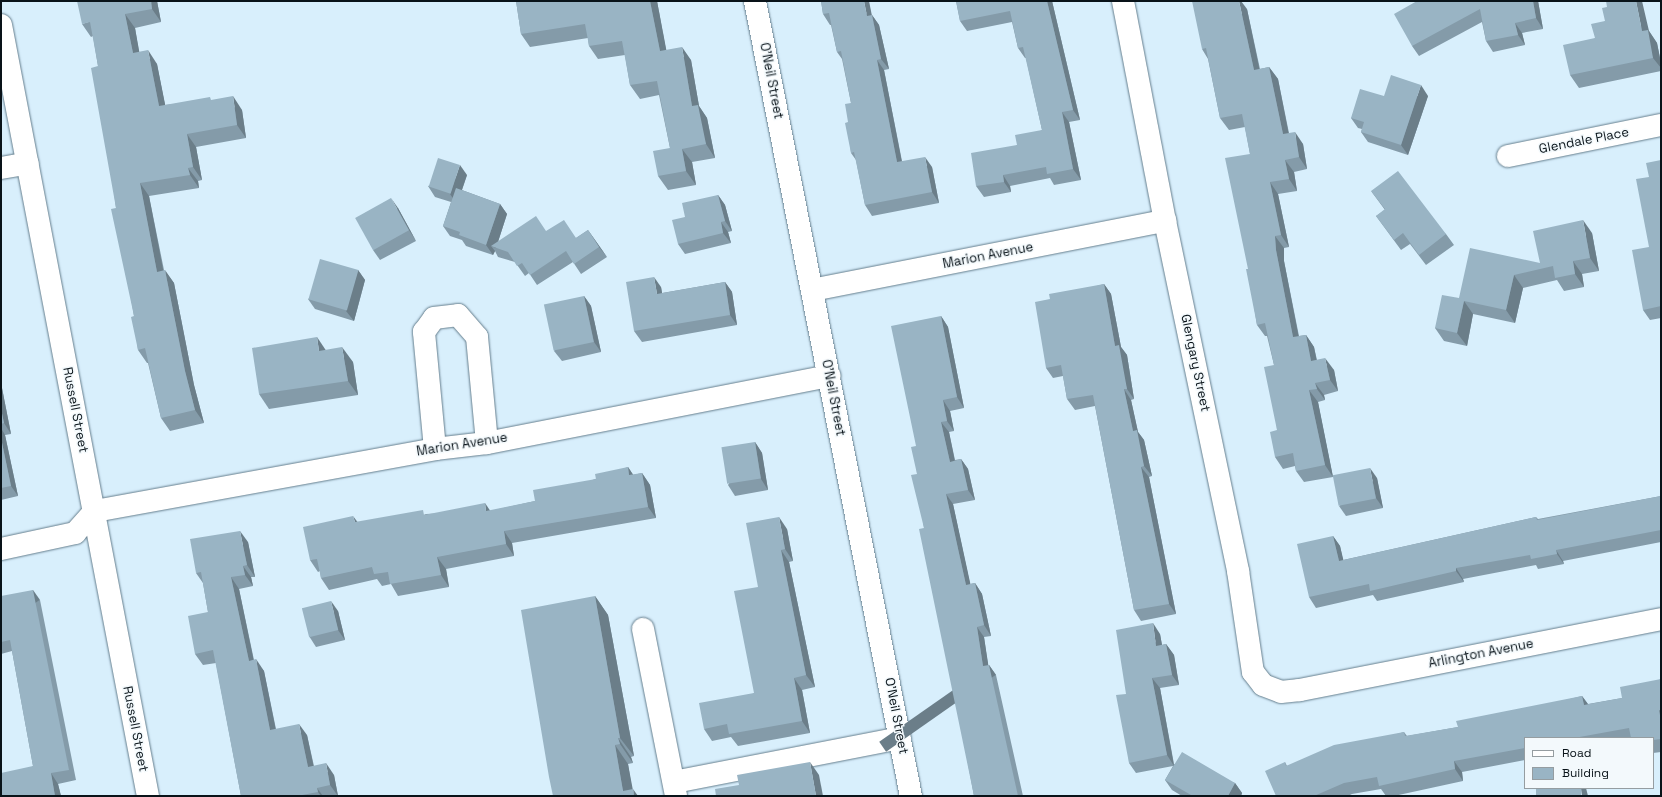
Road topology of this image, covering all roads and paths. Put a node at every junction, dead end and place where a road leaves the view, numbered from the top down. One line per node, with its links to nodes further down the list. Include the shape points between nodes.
1 (755, 1): 9 (street, O'Neil Street)
2 (1123, 1): 8 (street, Glengary Street)
3 (1, 25): 6 (street, Russell Street)
4 (1661, 125): 5 (street, Glendale Place)
5 (1508, 156)
6 (28, 163): 7 (street); 13 (street, Russell Street)
7 (1, 168)
8 (1165, 221): 9 (street, Marion Avenue); 17 (street, Glengary Street, via 1238,571 1252,672 1262,685 1281,692)
9 (812, 290): 10 (street, O'Neil Street)
10 (829, 376): 11 (street, Marion Avenue); 18 (street, O'Neil Street)
11 (487, 442): 12 (street, Marion Avenue); 12 (street, via 477,337 458,315 434,318 424,332)
12 (435, 449): 13 (street, Marion Avenue)
13 (95, 511): 14 (street, via 75,533); 20 (street, Russell Street)
14 (1, 549)
15 (1661, 619): 17 (street, Arlington Avenue)
16 (643, 629): 19 (street)
17 (1300, 690)
18 (900, 738): 19 (street); 21 (street, O'Neil Street)
19 (675, 789)
20 (148, 796)
21 (911, 796)

